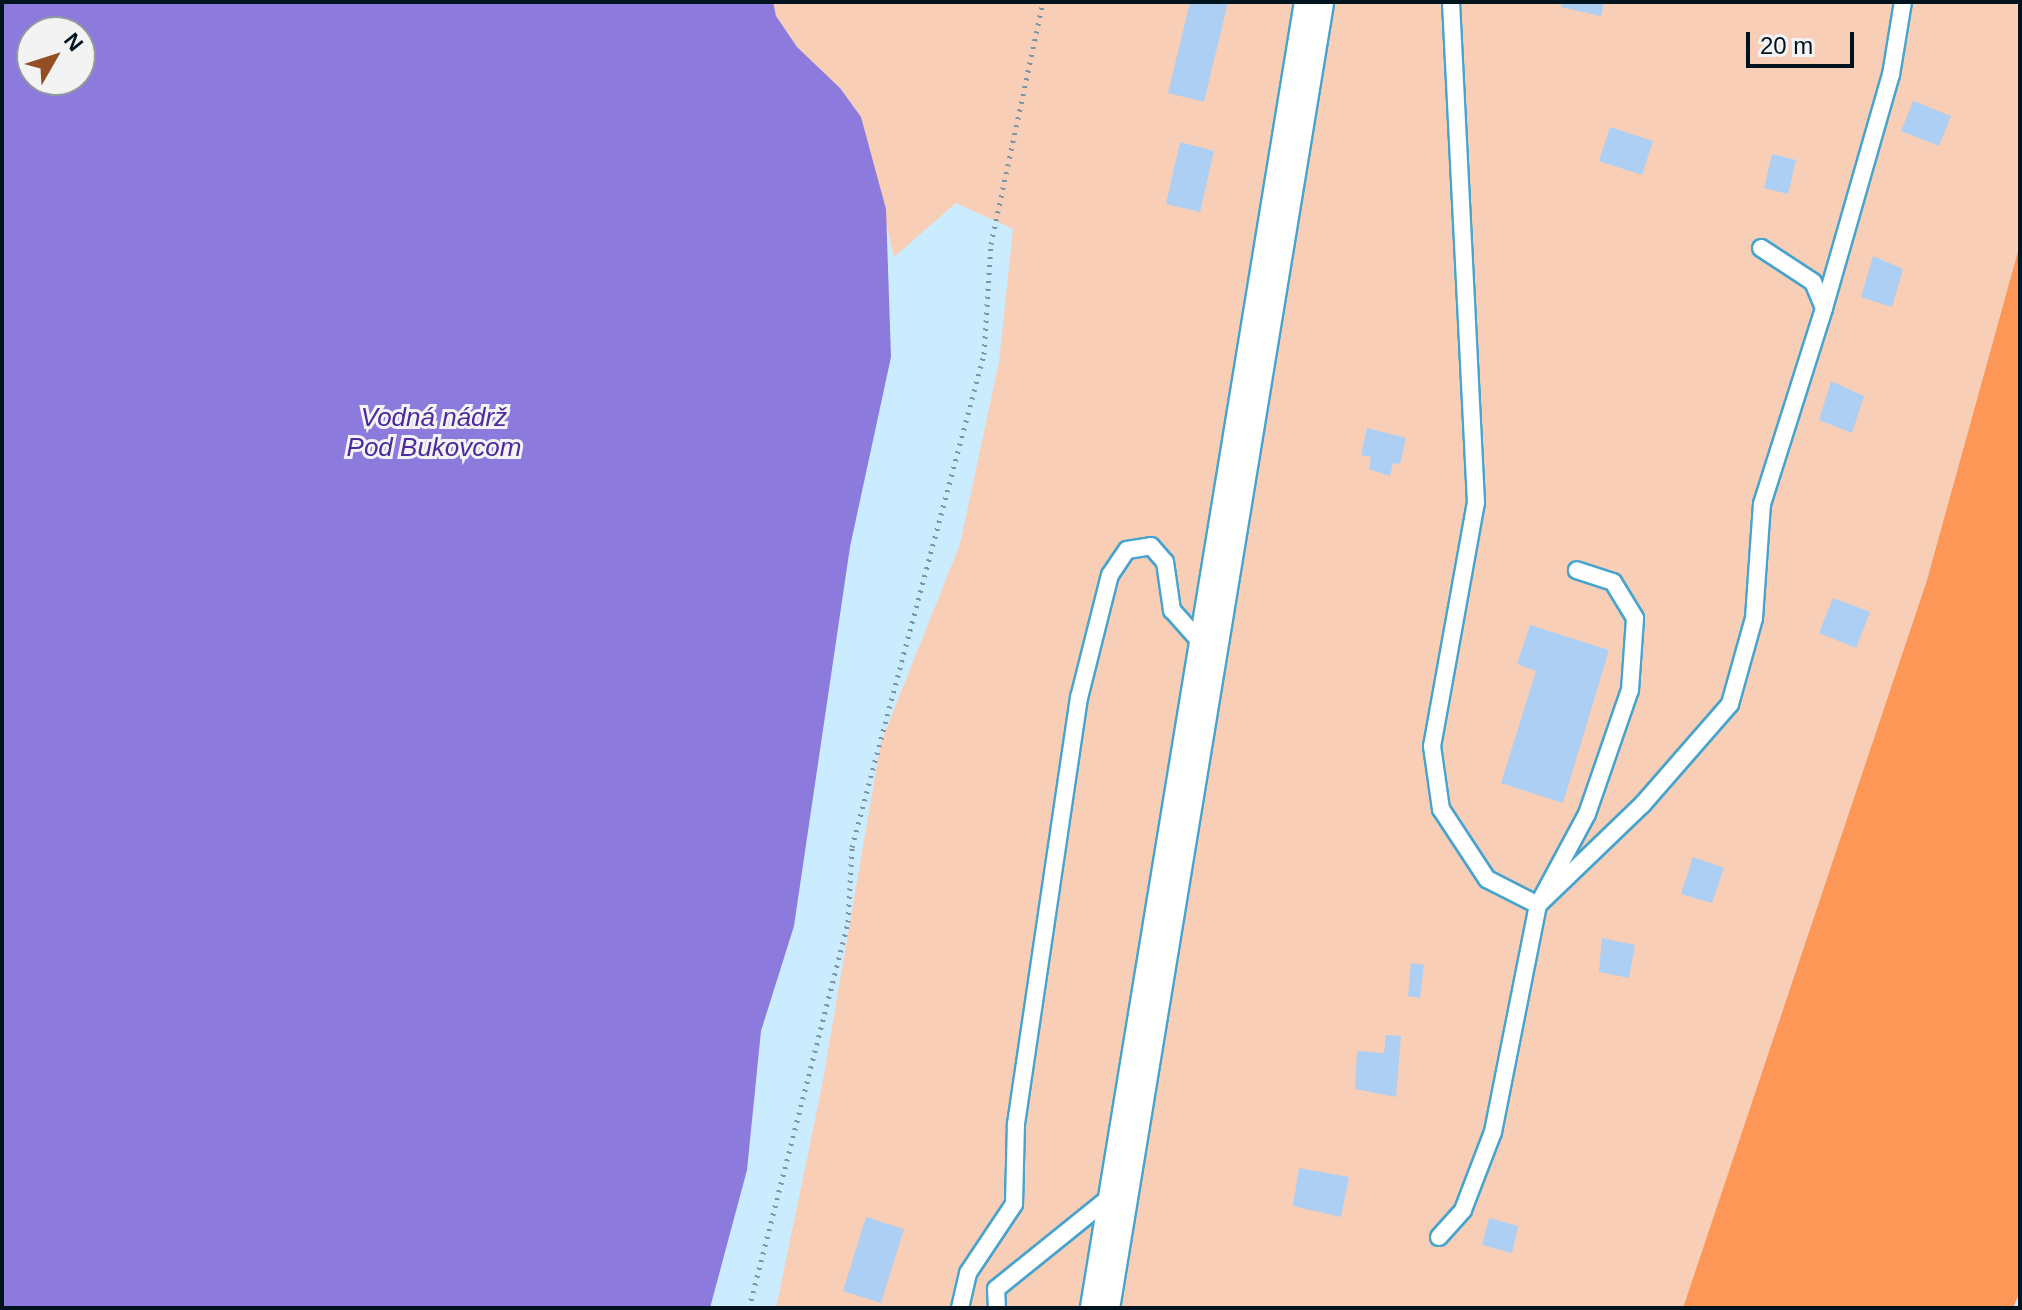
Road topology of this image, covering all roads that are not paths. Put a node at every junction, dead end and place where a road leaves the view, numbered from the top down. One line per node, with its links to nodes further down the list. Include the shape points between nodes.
1 (1314, 2): 7 (street)
2 (1451, 2): 8 (lane, via 1476,502 1432,746 1441,809 1479,868 1487,879)
3 (1903, 2): 5 (lane, via 1891,75)
4 (1761, 248): 5 (lane, via 1813,282)
5 (1824, 308): 8 (lane, via 1762,504 1754,618 1730,704 1642,805)
6 (1577, 570): 8 (lane, via 1613,582 1635,618 1630,690 1587,814)
7 (1211, 654): 9 (street); 11 (lane, via 1172,610 1165,562 1151,546 1127,550 1110,575 1079,698 1016,1124 1014,1204 968,1273)
8 (1538, 905): 10 (lane, via 1493,1132 1463,1210)
9 (1116, 1192): 12 (lane, via 996,1289); 13 (street)
10 (1439, 1237)
11 (960, 1308)
12 (997, 1308)
13 (1100, 1308)

